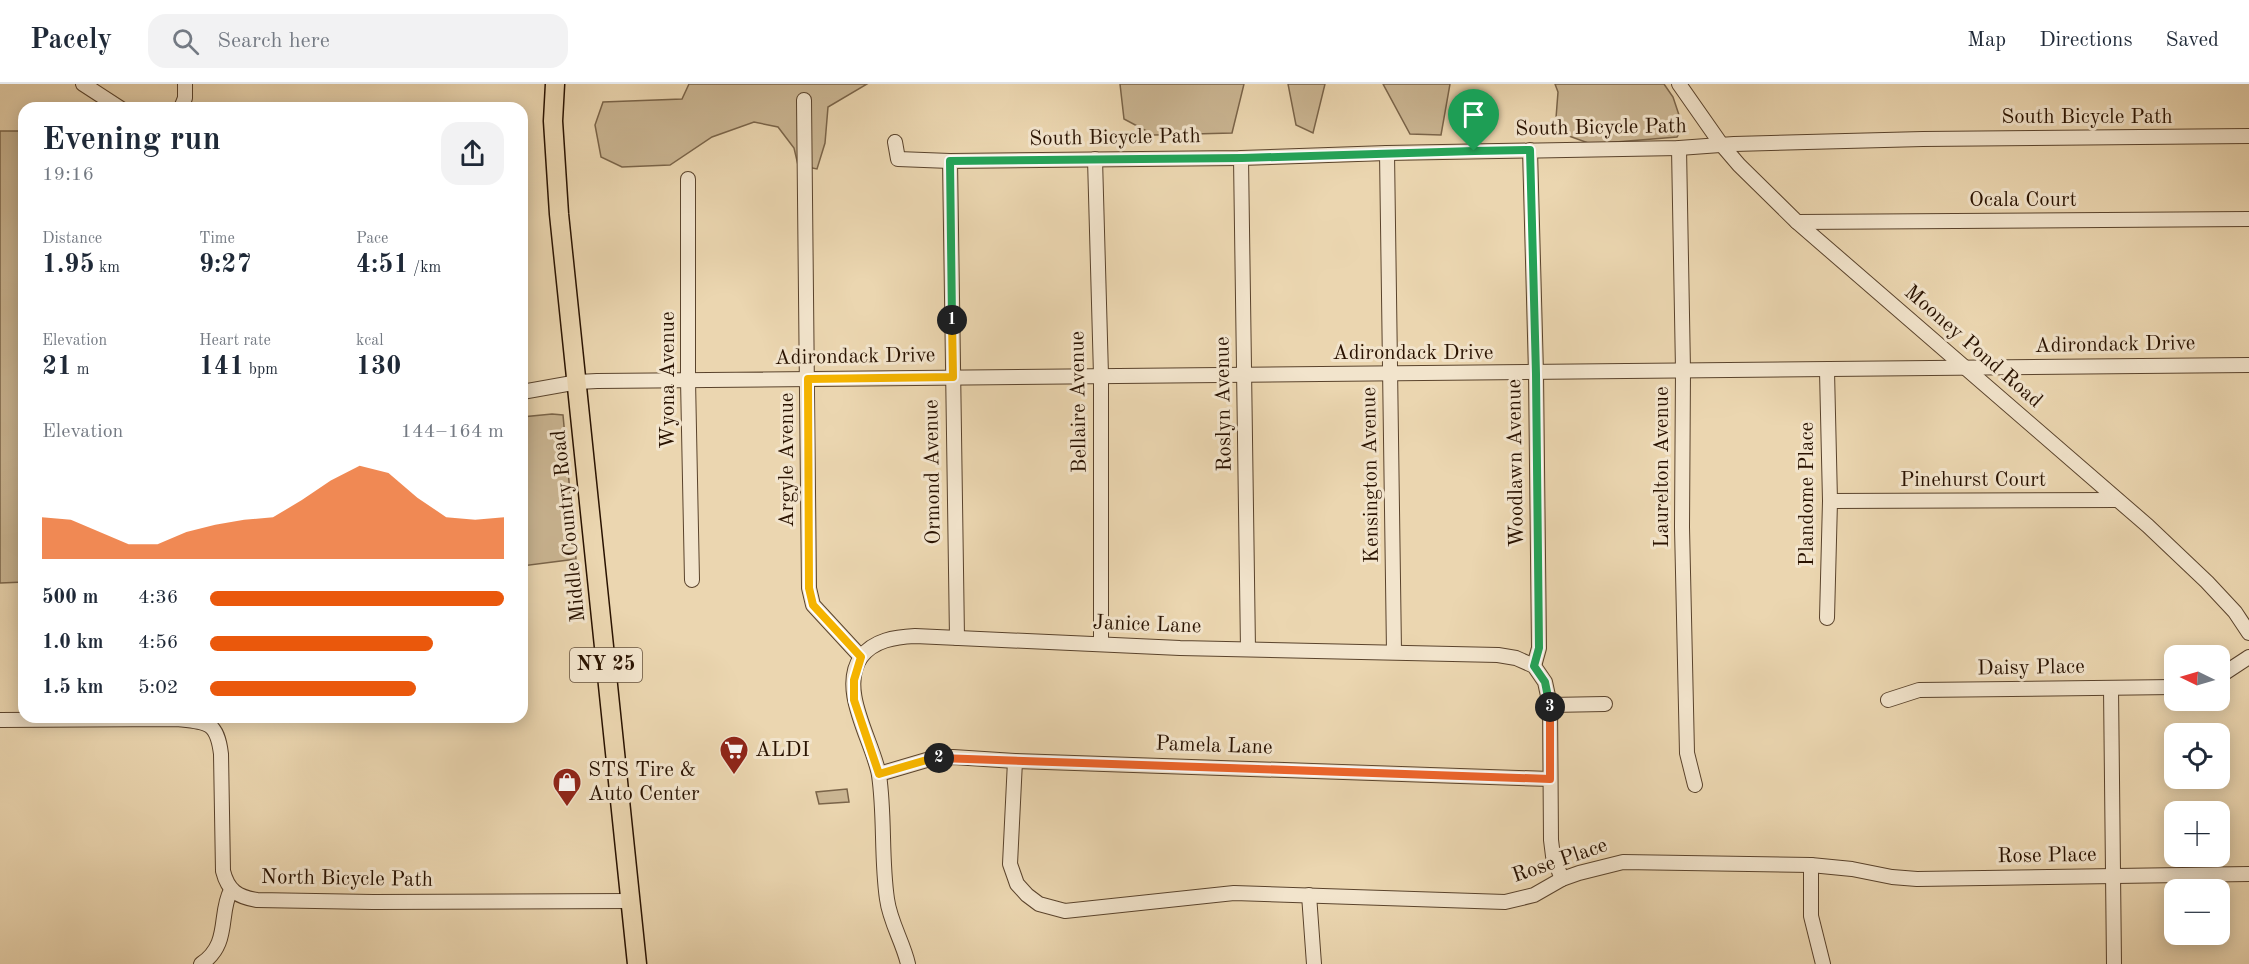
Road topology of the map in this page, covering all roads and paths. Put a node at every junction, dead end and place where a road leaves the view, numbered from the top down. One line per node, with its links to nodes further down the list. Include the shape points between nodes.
1 (83, 84): 6 (street)
2 (185, 84): 7 (street)
3 (555, 84): 31 (main road, Middle Country Road / NY 25, via 553,121 559,214)
4 (1679, 84): 10 (street, Mooney Pond Road)
5 (804, 100): 29 (street, Argyle Avenue)
6 (111, 102)
7 (183, 102)
8 (2249, 136): 10 (street, South Bicycle Path)
9 (895, 142): 16 (street, South Bicycle Path, via 898,159)
10 (1721, 144): 11 (street, South Bicycle Path); 19 (street, Mooney Pond Road)
11 (1679, 148): 12 (street, South Bicycle Path); 22 (street, Laurelton Avenue)
12 (1530, 150): 13 (street, South Bicycle Path); 25 (street, Woodlawn Avenue)
13 (1387, 153): 14 (street, South Bicycle Path); 24 (street, Kensington Avenue)
14 (1242, 158): 15 (street, South Bicycle Path); 27 (street, Roslyn Avenue)
15 (1095, 159): 16 (street, South Bicycle Path); 26 (street, Bellaire Avenue)
16 (950, 161): 28 (street, Ormond Avenue)
17 (688, 179): 30 (street, Wyona Avenue)
18 (2249, 219): 19 (street, Ocala Court)
19 (1797, 222): 21 (street, Mooney Pond Road)
20 (2249, 365): 21 (street, Adirondack Drive)
21 (1965, 368): 23 (street, Adirondack Drive); 33 (street, Mooney Pond Road)
22 (1683, 370): 23 (street, Adirondack Drive); 25 (street, Adirondack Drive); 57 (street, Laurelton Avenue, via 1682,527 1688,753)
23 (1827, 370): 34 (street, Plandome Place)
24 (1391, 373): 25 (street, Adirondack Drive); 27 (street, Adirondack Drive); 41 (street, Kensington Avenue)
25 (1536, 374): 44 (street, Woodlawn Avenue, via 1539,648)
26 (1101, 375): 27 (street, Adirondack Drive); 28 (street, Adirondack Drive); 39 (street, Bellaire Avenue)
27 (1245, 375): 40 (street, Roslyn Avenue)
28 (953, 377): 29 (street, Adirondack Drive); 38 (street, Ormond Avenue)
29 (808, 379): 30 (street, Adirondack Drive); 42 (street, Argyle Avenue, via 809,588 813,605)
30 (688, 380): 31 (street, Adirondack Drive); 35 (street, Wyona Avenue)
31 (578, 382): 32 (street, Adirondack Drive); 64 (main road, Middle Country Road / NY 25)
32 (528, 391)
33 (2116, 500): 34 (street, Pinehurst Court); 37 (street, Mooney Pond Road, via 2207,582)
34 (1830, 501): 36 (street, Plandome Place)
35 (692, 580)
36 (1827, 618)
37 (2249, 633)
38 (957, 638): 39 (street, Janice Lane); 42 (street, Janice Lane, via 894,637 875,645)
39 (1101, 644): 40 (street, Janice Lane)
40 (1248, 649): 41 (street, Janice Lane)
41 (1394, 652): 44 (street, Janice Lane, via 1498,655)
42 (861, 657): 55 (street, via 854,680 854,700)
43 (2249, 657): 45 (street)
44 (1534, 666): 50 (street, via 1545,682)
45 (2230, 669)
46 (2164, 687): 47 (street, Daisy Place)
47 (2111, 688): 48 (street, Daisy Place, via 1919,690); 60 (street)
48 (1888, 700)
49 (1605, 704): 50 (street)
50 (1550, 705): 56 (street)
51 (0, 720): 52 (street, North Bicycle Path)
52 (18, 720)
53 (207, 723): 62 (street, North Bicycle Path, via 219,737 224,871)
54 (1015, 761): 55 (street, Pamela Lane, via 930,759); 56 (street, Pamela Lane); 63 (street, Rose Place, via 1010,864 1017,884 1039,904 1065,911 1234,893)
55 (879, 774): 67 (street, via 887,899)
56 (1550, 779): 61 (street, via 1553,856)
57 (1695, 785)
58 (1811, 865): 60 (street, Rose Place, via 1917,879); 61 (street, Rose Place, via 1623,862); 69 (street, via 1811,916)
59 (2249, 874): 60 (street, Rose Place)
60 (2112, 875): 70 (street)
61 (1562, 879): 63 (street, Rose Place, via 1534,895 1505,902)
62 (231, 890): 64 (street, North Bicycle Path, via 240,897 257,900); 65 (street, via 221,936)
63 (1310, 895): 68 (street)
64 (630, 901): 66 (main road, Middle Country Road / NY 25)
65 (201, 964)
66 (637, 964)
67 (908, 964)
68 (1314, 964)
69 (1822, 964)
70 (2114, 964)

